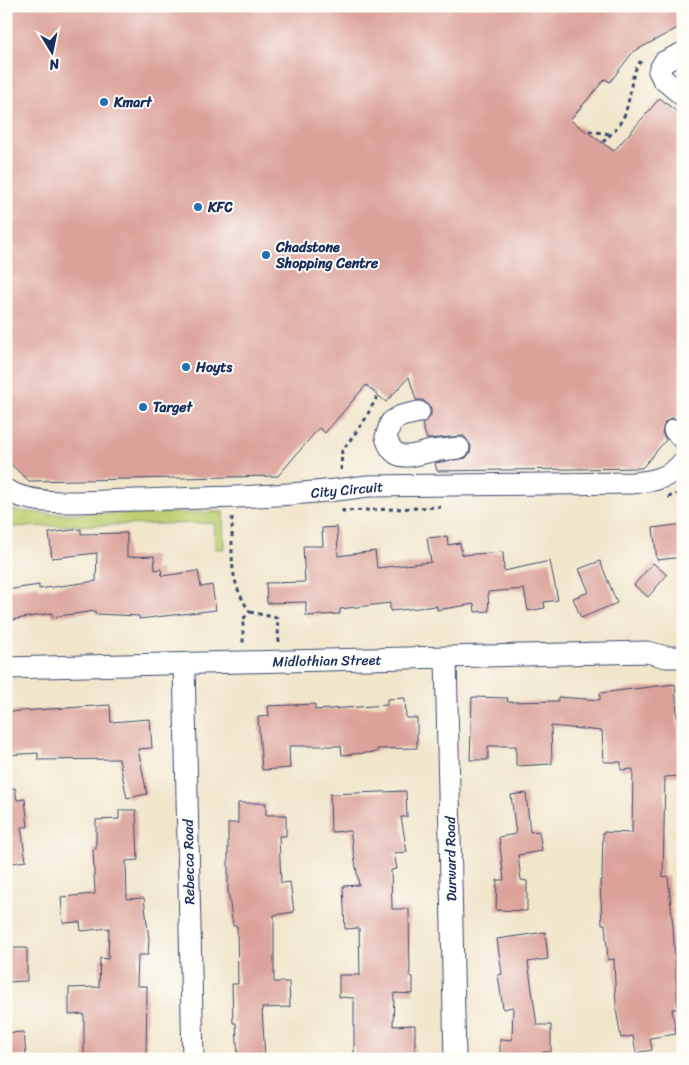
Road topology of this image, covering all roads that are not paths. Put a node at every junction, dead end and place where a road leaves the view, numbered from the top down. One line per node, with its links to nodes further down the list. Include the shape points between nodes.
1 (683, 53): 2 (street, via 664,62 659,71 663,79)
2 (683, 96)
3 (419, 412): 4 (street, via 391,422 386,436 392,450 410,457)
4 (459, 448)
5 (683, 462): 6 (street, City Circuit, via 668,475 649,481 481,477 238,498 44,500 25,499)
6 (6, 490)
7 (683, 644): 8 (street, Midlothian Street, via 666,645)
8 (647, 652): 9 (street, Midlothian Street); 10 (street, Midlothian Street)
9 (683, 657)
10 (446, 659): 11 (street, Midlothian Street); 14 (street, Durward Road)
11 (184, 664): 12 (street, Midlothian Street); 13 (street, Rebecca Road)
12 (6, 668)
13 (193, 1059)
14 (455, 1059)

